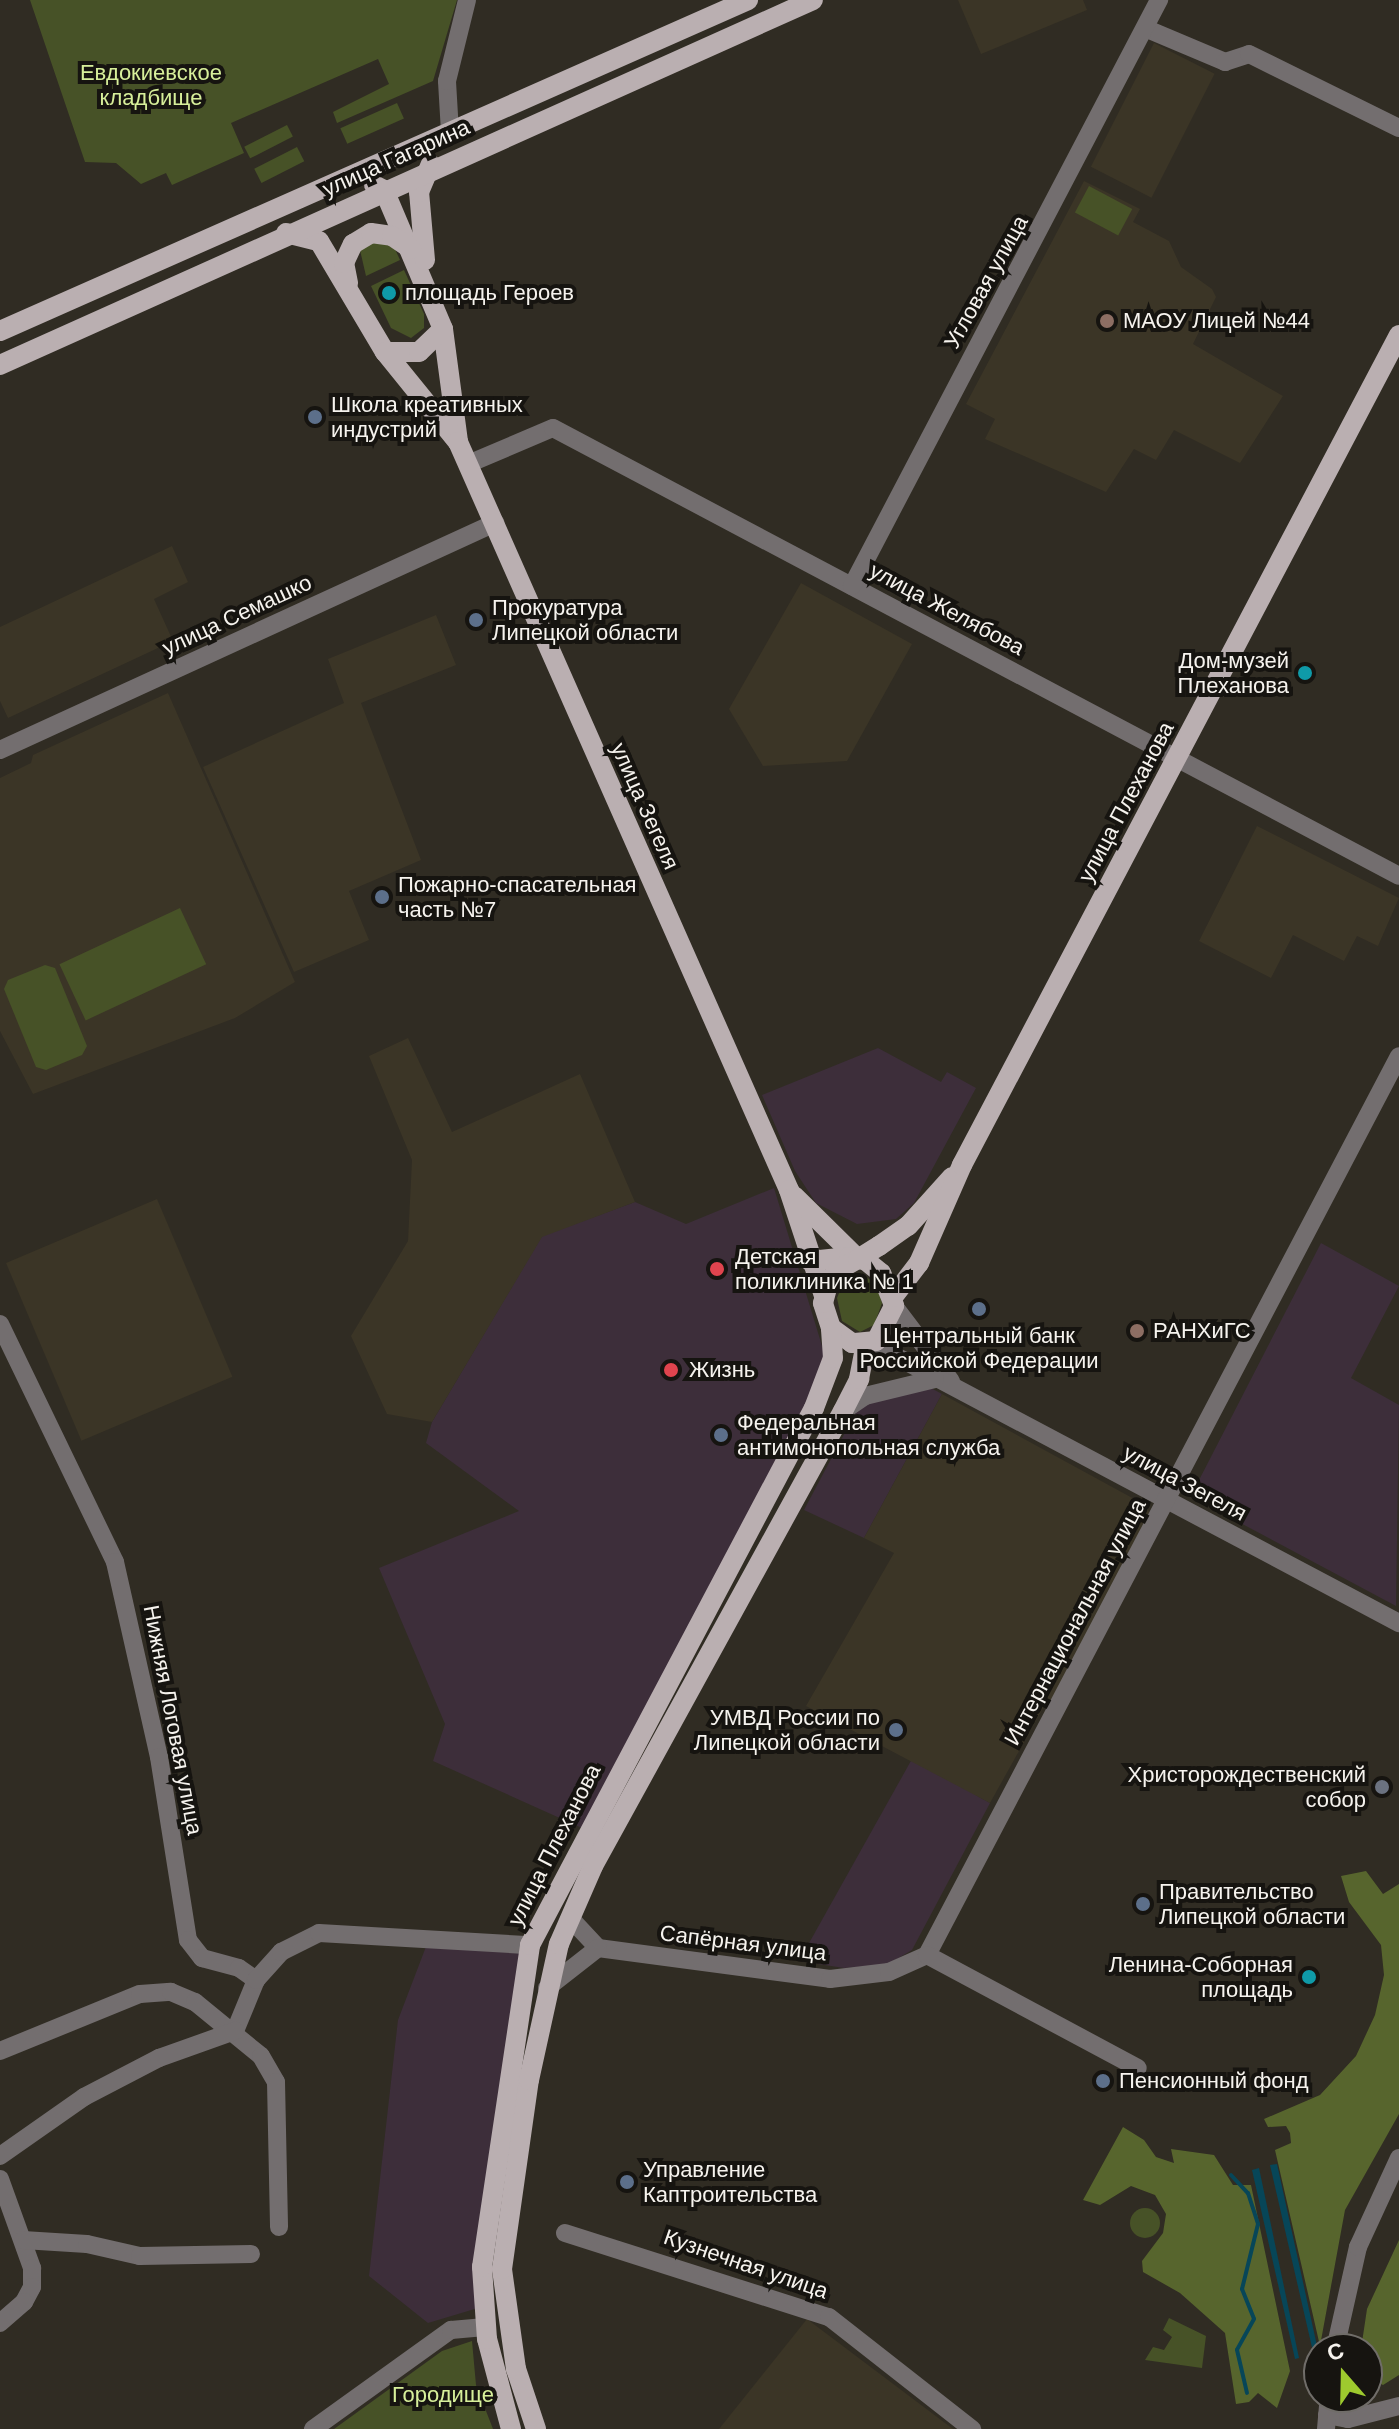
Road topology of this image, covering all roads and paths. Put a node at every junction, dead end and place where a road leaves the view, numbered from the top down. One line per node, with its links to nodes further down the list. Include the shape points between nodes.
1 (467, 0): 7 (street, via 447,81)
2 (748, 0): 7 (main road, улица Гагарина)
3 (813, 0): 8 (main road, улица Гагарина)
4 (1159, 0): 5 (street, Угловая улица)
5 (1147, 29): 6 (street, via 1225,62 1249,54); 23 (street, Угловая улица)
6 (1399, 128)
7 (450, 132): 8 (main road); 9 (main road, улица Гагарина)
8 (426, 171): 10 (main road, улица Гагарина); 14 (main road, via 418,224)
9 (341, 178): 10 (main road, via 366,180); 16 (main road, улица Гагарина)
10 (384, 190): 11 (main road, улица Гагарина); 12 (main road)
11 (286, 233): 13 (main road, via 319,241); 19 (main road, улица Гагарина)
12 (411, 249): 13 (main road, via 392,236 371,233 353,244 344,263); 14 (main road)
13 (348, 283): 18 (main road)
14 (432, 296): 15 (main road)
15 (443, 329): 18 (main road, via 419,352); 20 (main road)
16 (0, 331)
17 (1399, 335): 25 (main road, улица Плеханова)
18 (385, 352): 20 (main road)
19 (0, 365)
20 (458, 442): 21 (main road, улица Зегеля)
21 (468, 464): 22 (main road, улица Зегеля); 23 (street, улица Желябова, via 553,428)
22 (495, 523): 24 (street, улица Семашко); 29 (main road, улица Зегеля)
23 (852, 586): 25 (street, улица Желябова)
24 (0, 750)
25 (1176, 758): 26 (street, улица Желябова); 28 (main road, улица Плеханова)
26 (1399, 876)
27 (1399, 1056): 39 (street, Интернациональная улица)
28 (962, 1165): 30 (main road, улица Плеханова, via 908,1226); 33 (main road, улица Плеханова, via 919,1263)
29 (789, 1190): 30 (main road, улица Зегеля); 31 (main road, улица Зегеля)
30 (858, 1259): 31 (main road); 32 (main road, via 833,1275); 33 (main road, via 876,1268)
31 (810, 1261): 32 (main road, улица Зегеля)
32 (824, 1296): 35 (main road)
33 (894, 1302): 36 (main road, via 881,1335); 37 (street, улица Зегеля)
34 (0, 1324): 45 (street, Нижняя Логовая улица, via 115,1562 159,1757 188,1940 202,1958 239,1968)
35 (831, 1328): 36 (main road, via 852,1343); 42 (main road, улица Плеханова, via 833,1358 814,1408)
36 (868, 1344): 37 (street, улица Зегеля); 38 (main road, улица Плеханова)
37 (943, 1380): 38 (street, via 865,1396); 39 (street, улица Зегеля)
38 (843, 1411): 41 (main road, улица Плеханова, via 593,1866)
39 (1166, 1500): 40 (street, улица Зегеля); 44 (street, Интернациональная улица)
40 (1399, 1623)
41 (570, 1918): 43 (street); 46 (main road, улица Плеханова)
42 (530, 1945): 45 (street, via 319,1933 281,1952); 58 (main road, улица Плеханова, via 482,2267)
43 (598, 1948): 44 (street, Сапёрная улица, via 830,1979 889,1972); 46 (street)
44 (927, 1955): 49 (street)
45 (256, 1980): 47 (street)
46 (546, 1989): 64 (main road, улица Плеханова, via 502,2269 516,2369)
47 (235, 2031): 48 (street, via 171,1992 140,1994); 50 (street, via 159,2058 84,2097); 53 (street, via 261,2056 276,2082)
48 (0, 2051)
49 (1138, 2068)
50 (0, 2156)
51 (1399, 2158): 59 (street, via 1358,2247)
52 (0, 2179): 55 (street)
53 (279, 2227)
54 (565, 2233): 65 (street, Кузнечная улица, via 829,2317)
55 (23, 2240): 56 (street, via 87,2244 140,2256); 57 (street, via 32,2287)
56 (251, 2254)
57 (0, 2323)
58 (485, 2327): 62 (street, via 451,2330); 63 (main road, улица Плеханова)
59 (1339, 2333)
60 (1399, 2406): 61 (street, via 1348,2419)
61 (1327, 2414)
62 (313, 2429)
63 (511, 2429)
64 (536, 2429)
65 (972, 2429)

